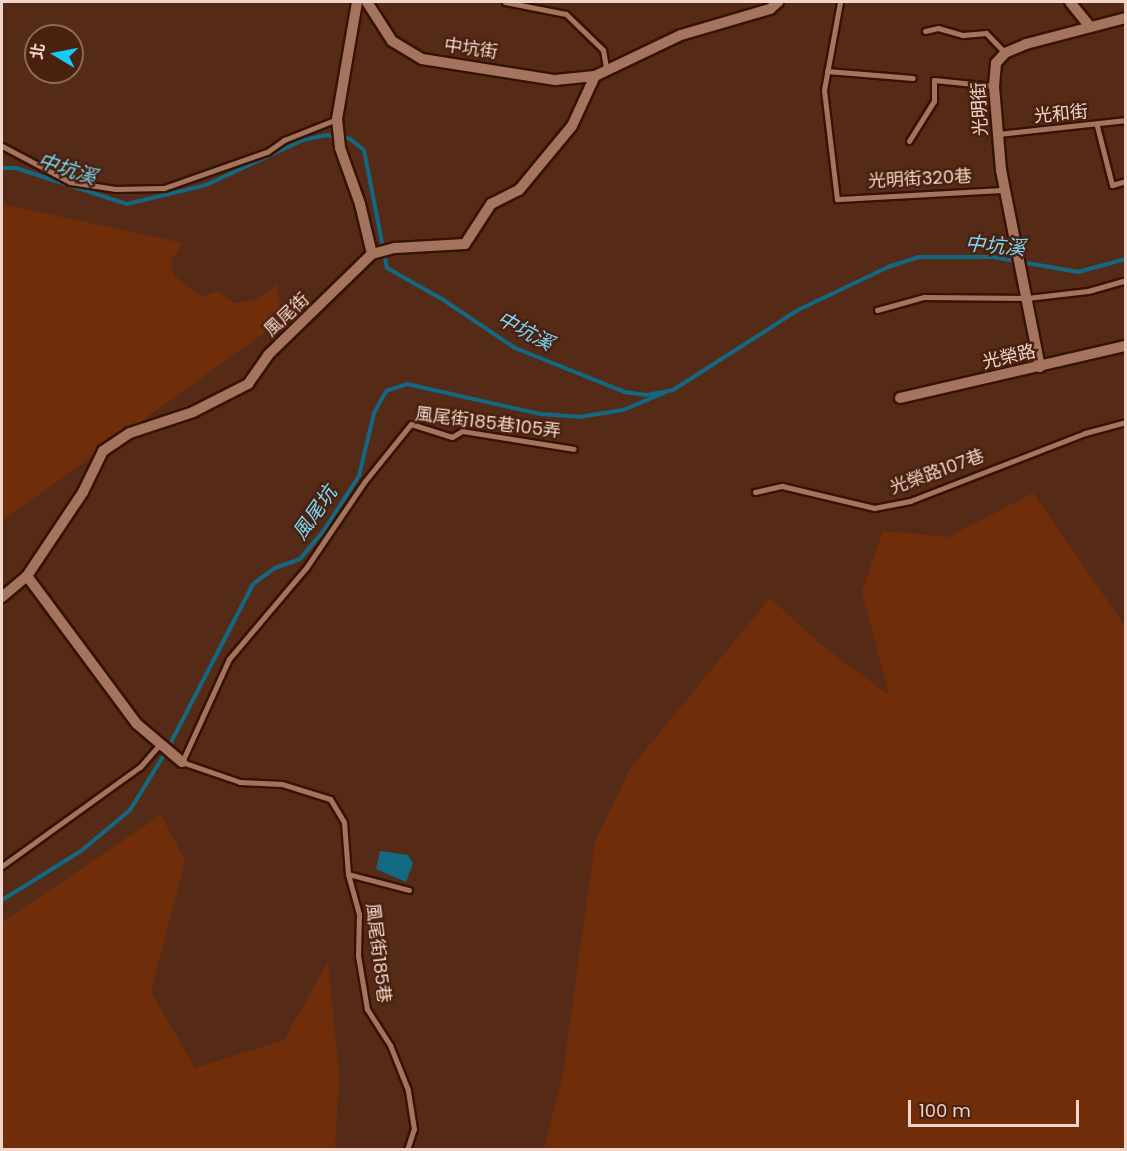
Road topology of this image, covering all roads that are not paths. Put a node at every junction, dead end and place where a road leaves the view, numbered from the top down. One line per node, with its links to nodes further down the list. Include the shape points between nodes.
1 (357, 2): 15 (street)
2 (366, 2): 12 (street, 中坑街, via 392,41 422,59 555,80)
3 (505, 2): 12 (lane, via 566,14 603,50 606,67)
4 (778, 2): 12 (street, 中坑街, via 770,9 681,35)
5 (840, 2): 11 (lane)
6 (1070, 2): 8 (street)
7 (1125, 18): 8 (street)
8 (1090, 27): 10 (street)
9 (925, 31): 10 (lane, via 938,28 963,35 986,33)
10 (1005, 53): 14 (street, 光明街, via 996,63)
11 (827, 71): 13 (lane); 22 (lane, 光明街320巷, via 827,134 837,199)
12 (595, 76): 23 (street, 風尾街, via 572,126 519,190 491,204 465,244 395,248)
13 (913, 78)
14 (994, 86): 18 (street, 光明街); 19 (lane, via 934,80 934,101)
15 (337, 118): 20 (lane, via 284,140 267,152 164,188 114,189 70,182); 23 (street, via 340,148)
16 (1125, 120): 17 (lane, 光和街)
17 (1097, 126): 18 (lane, 光和街); 21 (lane, via 1112,185)
18 (998, 134): 22 (street, 光明街)
19 (909, 141)
20 (2, 146)
21 (1125, 181)
22 (1004, 190): 25 (street, 光明街)
23 (372, 254): 33 (street, 風尾街, via 268,355 248,384 193,412 130,433 103,451 83,492)
24 (1125, 280): 25 (lane, via 1088,291)
25 (1027, 298): 26 (lane, via 924,297); 28 (street)
26 (877, 310)
27 (1125, 346): 28 (street, 光榮路)
28 (1040, 367): 29 (street, 光榮路)
29 (900, 398)
30 (1125, 422): 32 (lane, 光榮路107巷, via 1085,433 910,501 874,508 782,486)
31 (574, 449): 36 (lane, 風尾街185巷105弄, via 462,431 452,437 411,424 365,481 306,567 229,658)
32 (755, 492)
33 (27, 576): 34 (street, 風尾街); 35 (street, via 137,724)
34 (2, 597)
35 (160, 744): 36 (street); 37 (lane, via 140,767)
36 (182, 762): 38 (lane, 風尾街185巷, via 240,782 282,784 330,799 344,822)
37 (2, 866)
38 (348, 874): 39 (lane); 40 (lane, 風尾街185巷, via 359,914 358,955 367,1009 390,1045 408,1090 414,1129)
39 (409, 890)
40 (407, 1149)

